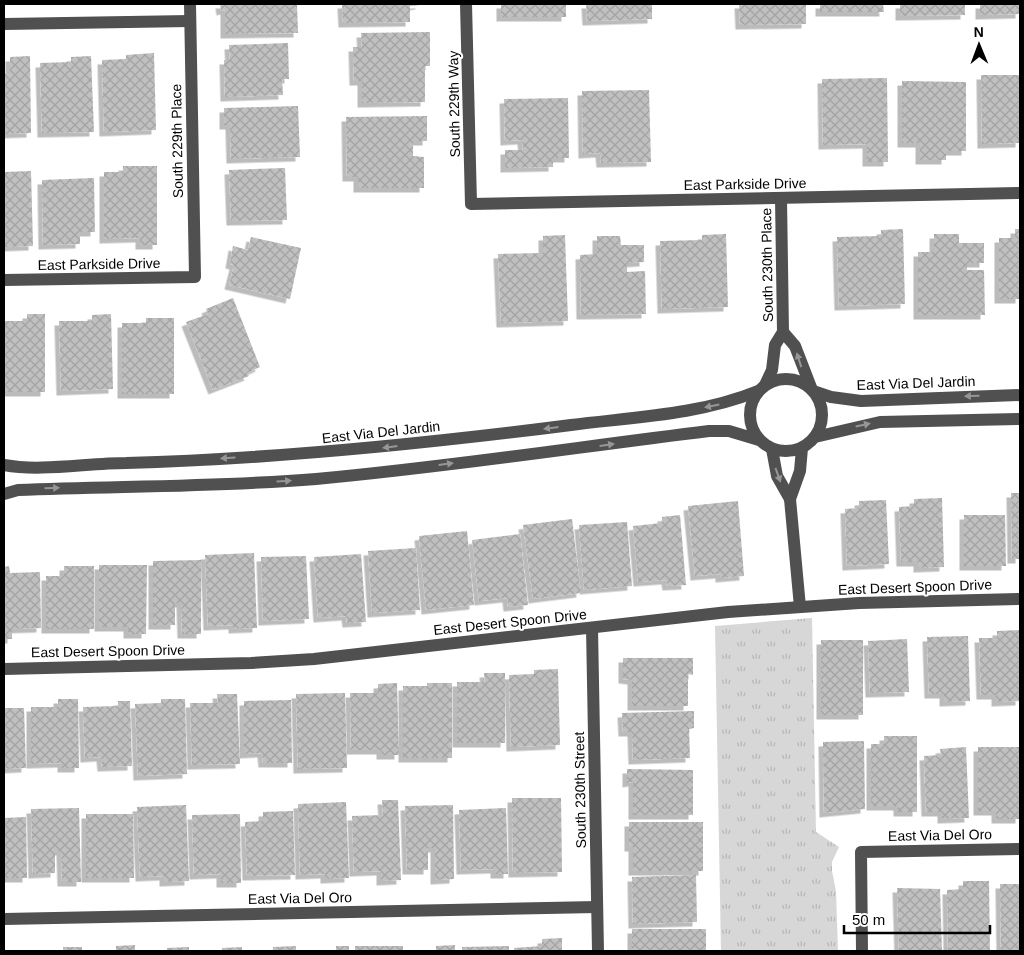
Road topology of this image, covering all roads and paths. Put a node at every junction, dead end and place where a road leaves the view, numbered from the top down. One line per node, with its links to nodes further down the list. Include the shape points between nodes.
1 (190, 4): 3 (street, South 229th Place)
2 (466, 4): 7 (street, South 229th Way)
3 (190, 21): 4 (street); 8 (street, South 229th Place)
4 (4, 24)
5 (1020, 193): 6 (street, East Parkside Drive)
6 (781, 198): 7 (street, East Parkside Drive); 10 (street, South 230th Place)
7 (471, 204)
8 (195, 277): 9 (street, East Parkside Drive)
9 (4, 280)
10 (783, 332): 11 (street, South 230th Place, via 774,345 772,370); 12 (street, South 230th Place, one-way to 10, via 795,346)
11 (762, 388): 12 (street, via 785,378); 16 (street, via 752,400 749,421); 19 (street, East Via Del Jardin, one-way to 19, via 734,401 674,413 381,448 46,468)
12 (813, 390): 13 (street, East Via Del Jardin, one-way to 12, via 861,401 831,397); 15 (street, via 822,418)
13 (1020, 395)
14 (1020, 420): 15 (street, one-way to 14, via 880,422)
15 (815, 437): 17 (street)
16 (758, 440): 18 (street); 20 (street, one-way to 16, via 18,490 261,483 317,478 709,430 729,431)
17 (802, 448): 18 (street, via 782,452); 21 (street, via 800,471)
18 (772, 449): 21 (street, one-way to 21, via 777,476)
19 (4, 465)
20 (4, 494)
21 (790, 499): 23 (street)
22 (1020, 600): 23 (street, East Desert Spoon Drive)
23 (800, 607): 24 (street, East Desert Spoon Drive)
24 (592, 628): 25 (street, East Desert Spoon Drive, via 251,663); 27 (street, South 230th Street)
25 (4, 669)
26 (1020, 849): 30 (street, East Via Del Oro, via 861,852)
27 (597, 907): 28 (street, East Via Del Oro); 29 (street, South 230th Street)
28 (4, 920)
29 (598, 951)
30 (862, 951)

